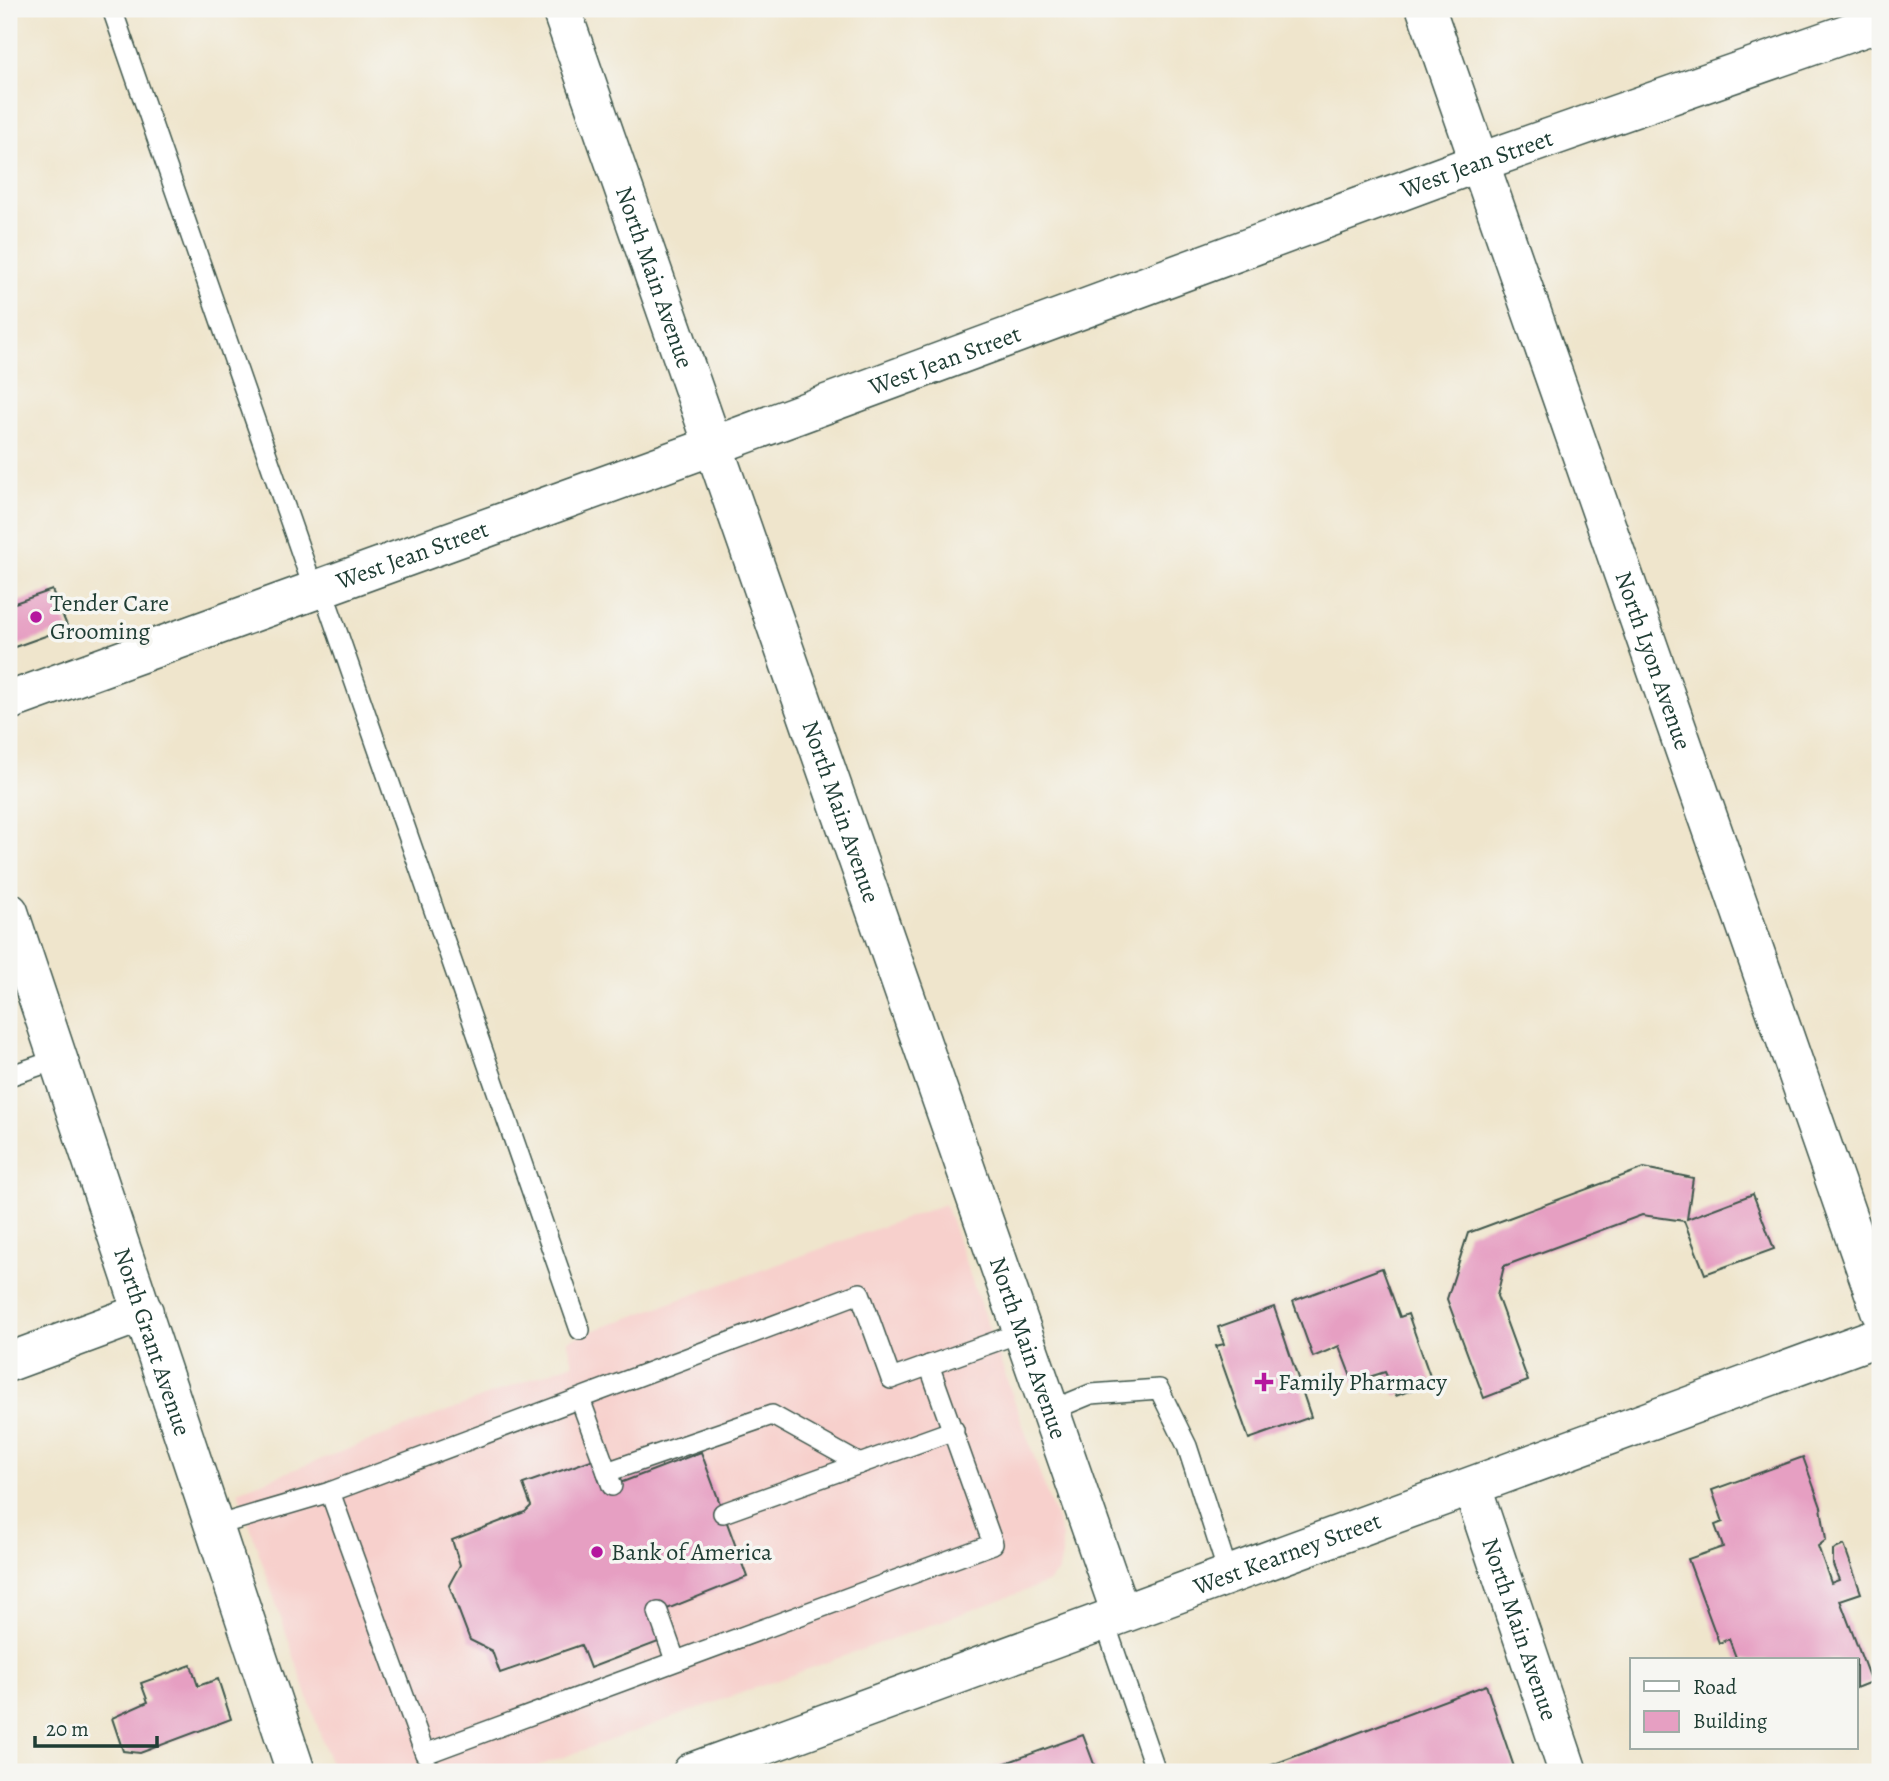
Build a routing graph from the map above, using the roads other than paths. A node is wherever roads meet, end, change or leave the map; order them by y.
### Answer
1 (112, 9) edge
2 (561, 9) edge
3 (1426, 9) edge
4 (1880, 22) edge
5 (1480, 162) junction
6 (713, 446) junction
7 (318, 589) junction
8 (9, 701) edge
9 (9, 912) edge
10 (58, 1059) junction
11 (9, 1076) edge
12 (1880, 1310) edge
13 (144, 1312) junction
14 (580, 1329) dead end
15 (1022, 1332) junction
16 (1880, 1336) edge
17 (9, 1362) edge
18 (929, 1365) junction
19 (580, 1399) junction
20 (1050, 1411) junction
21 (954, 1430) junction
22 (860, 1464) junction
23 (1472, 1488) junction
24 (330, 1492) junction
25 (723, 1513) dead end
26 (215, 1526) junction
27 (1229, 1576) junction
28 (658, 1612) dead end
29 (1113, 1617) junction
30 (675, 1660) junction
31 (708, 1770) edge
32 (296, 1772) edge
33 (1156, 1772) edge
34 (1569, 1772) edge

1 - 7 lane
2 - 6 street, North Main Avenue
3 - 5 street, North Lyon Avenue
4 - 5 street, West Jean Street
5 - 6 street, West Jean Street
5 - 12 street, North Lyon Avenue
6 - 7 street, West Jean Street
6 - 15 street, North Main Avenue
7 - 8 street, West Jean Street
7 - 14 lane
9 - 10 street, North Grant Avenue
10 - 11 lane
10 - 13 street, North Grant Avenue
13 - 17 street
13 - 26 street, North Grant Avenue
15 - 18 lane
15 - 20 street, North Main Avenue
16 - 23 street, West Kearney Street
18 - 19 lane
18 - 21 lane
19 - 22 lane
19 - 24 lane
20 - 27 lane
20 - 29 street, North Main Avenue
21 - 22 lane
21 - 30 lane
22 - 25 lane
23 - 27 street, West Kearney Street
23 - 34 street, North Main Avenue
24 - 26 lane
24 - 30 lane
26 - 32 street, North Grant Avenue
27 - 29 street, West Kearney Street
28 - 30 lane
29 - 31 street, West Kearney Street
29 - 33 lane

